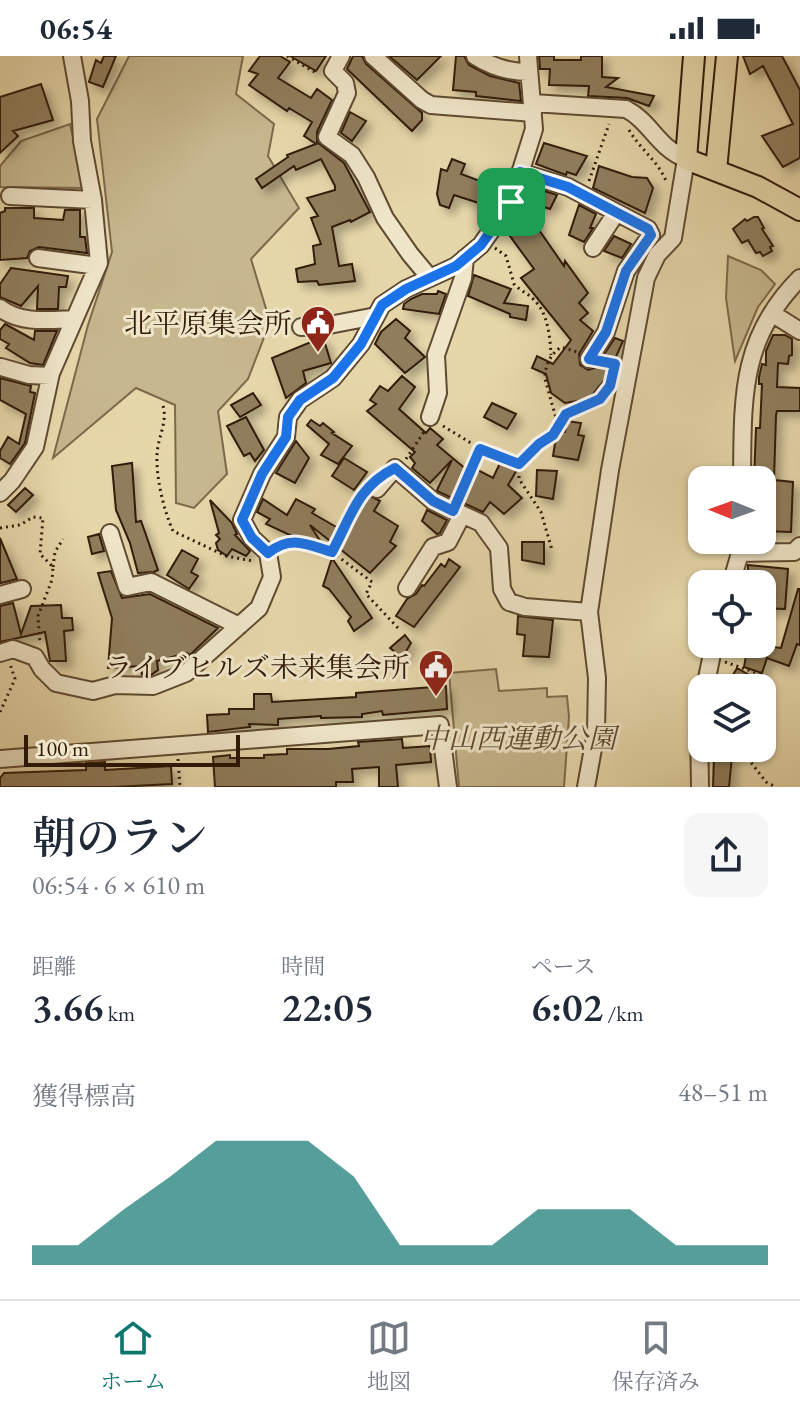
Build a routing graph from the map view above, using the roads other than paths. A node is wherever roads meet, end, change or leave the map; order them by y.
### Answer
1 (72, 56) edge
2 (341, 56) edge
3 (373, 56) edge
4 (475, 56) edge
5 (694, 56) edge
6 (727, 56) edge
7 (528, 64) edge
8 (533, 108) junction
9 (686, 159) junction
10 (716, 170) junction
11 (520, 172) junction
12 (10, 196) dead end
13 (93, 200) junction
14 (800, 210) edge
15 (616, 213) junction
16 (593, 248) dead end
17 (38, 258) dead end
18 (465, 258) junction
19 (98, 266) junction
20 (430, 278) junction
21 (800, 278) edge
22 (0, 308) edge
23 (773, 314) junction
24 (376, 316) junction
25 (74, 319) junction
26 (301, 327) dead end
27 (800, 331) edge
28 (589, 359) road end
29 (1, 367) edge
30 (50, 376) junction
31 (430, 417) road end
32 (742, 466) edge
33 (371, 489) road end
34 (0, 493) edge
35 (458, 513) junction
36 (110, 533) dead end
37 (800, 546) edge
38 (776, 550) edge
39 (407, 588) dead end
40 (22, 589) dead end
41 (0, 595) edge
42 (589, 612) junction
43 (239, 626) junction
44 (3, 652) edge
45 (0, 759) edge
46 (700, 762) edge
47 (448, 787) edge
48 (586, 787) edge
49 (700, 787) edge

1 - 13 street
2 - 20 street
3 - 8 street
4 - 7 street
5 - 9 main road
6 - 10 main road
7 - 8 street
8 - 9 street
8 - 11 street
9 - 10 main road
9 - 42 street
10 - 14 main road
11 - 15 street
11 - 18 street
12 - 13 street
13 - 19 street
15 - 16 street
15 - 28 street
17 - 19 street
18 - 20 street
18 - 31 street
19 - 25 street
20 - 24 street
21 - 23 street
22 - 25 street
23 - 27 street
23 - 32 street
24 - 26 street
24 - 43 street
25 - 30 street
29 - 30 street
30 - 34 street
33 - 35 street
35 - 39 street
35 - 42 street
36 - 43 street
37 - 38 street
40 - 41 street
42 - 48 street
43 - 44 street
45 - 47 street
46 - 49 street

